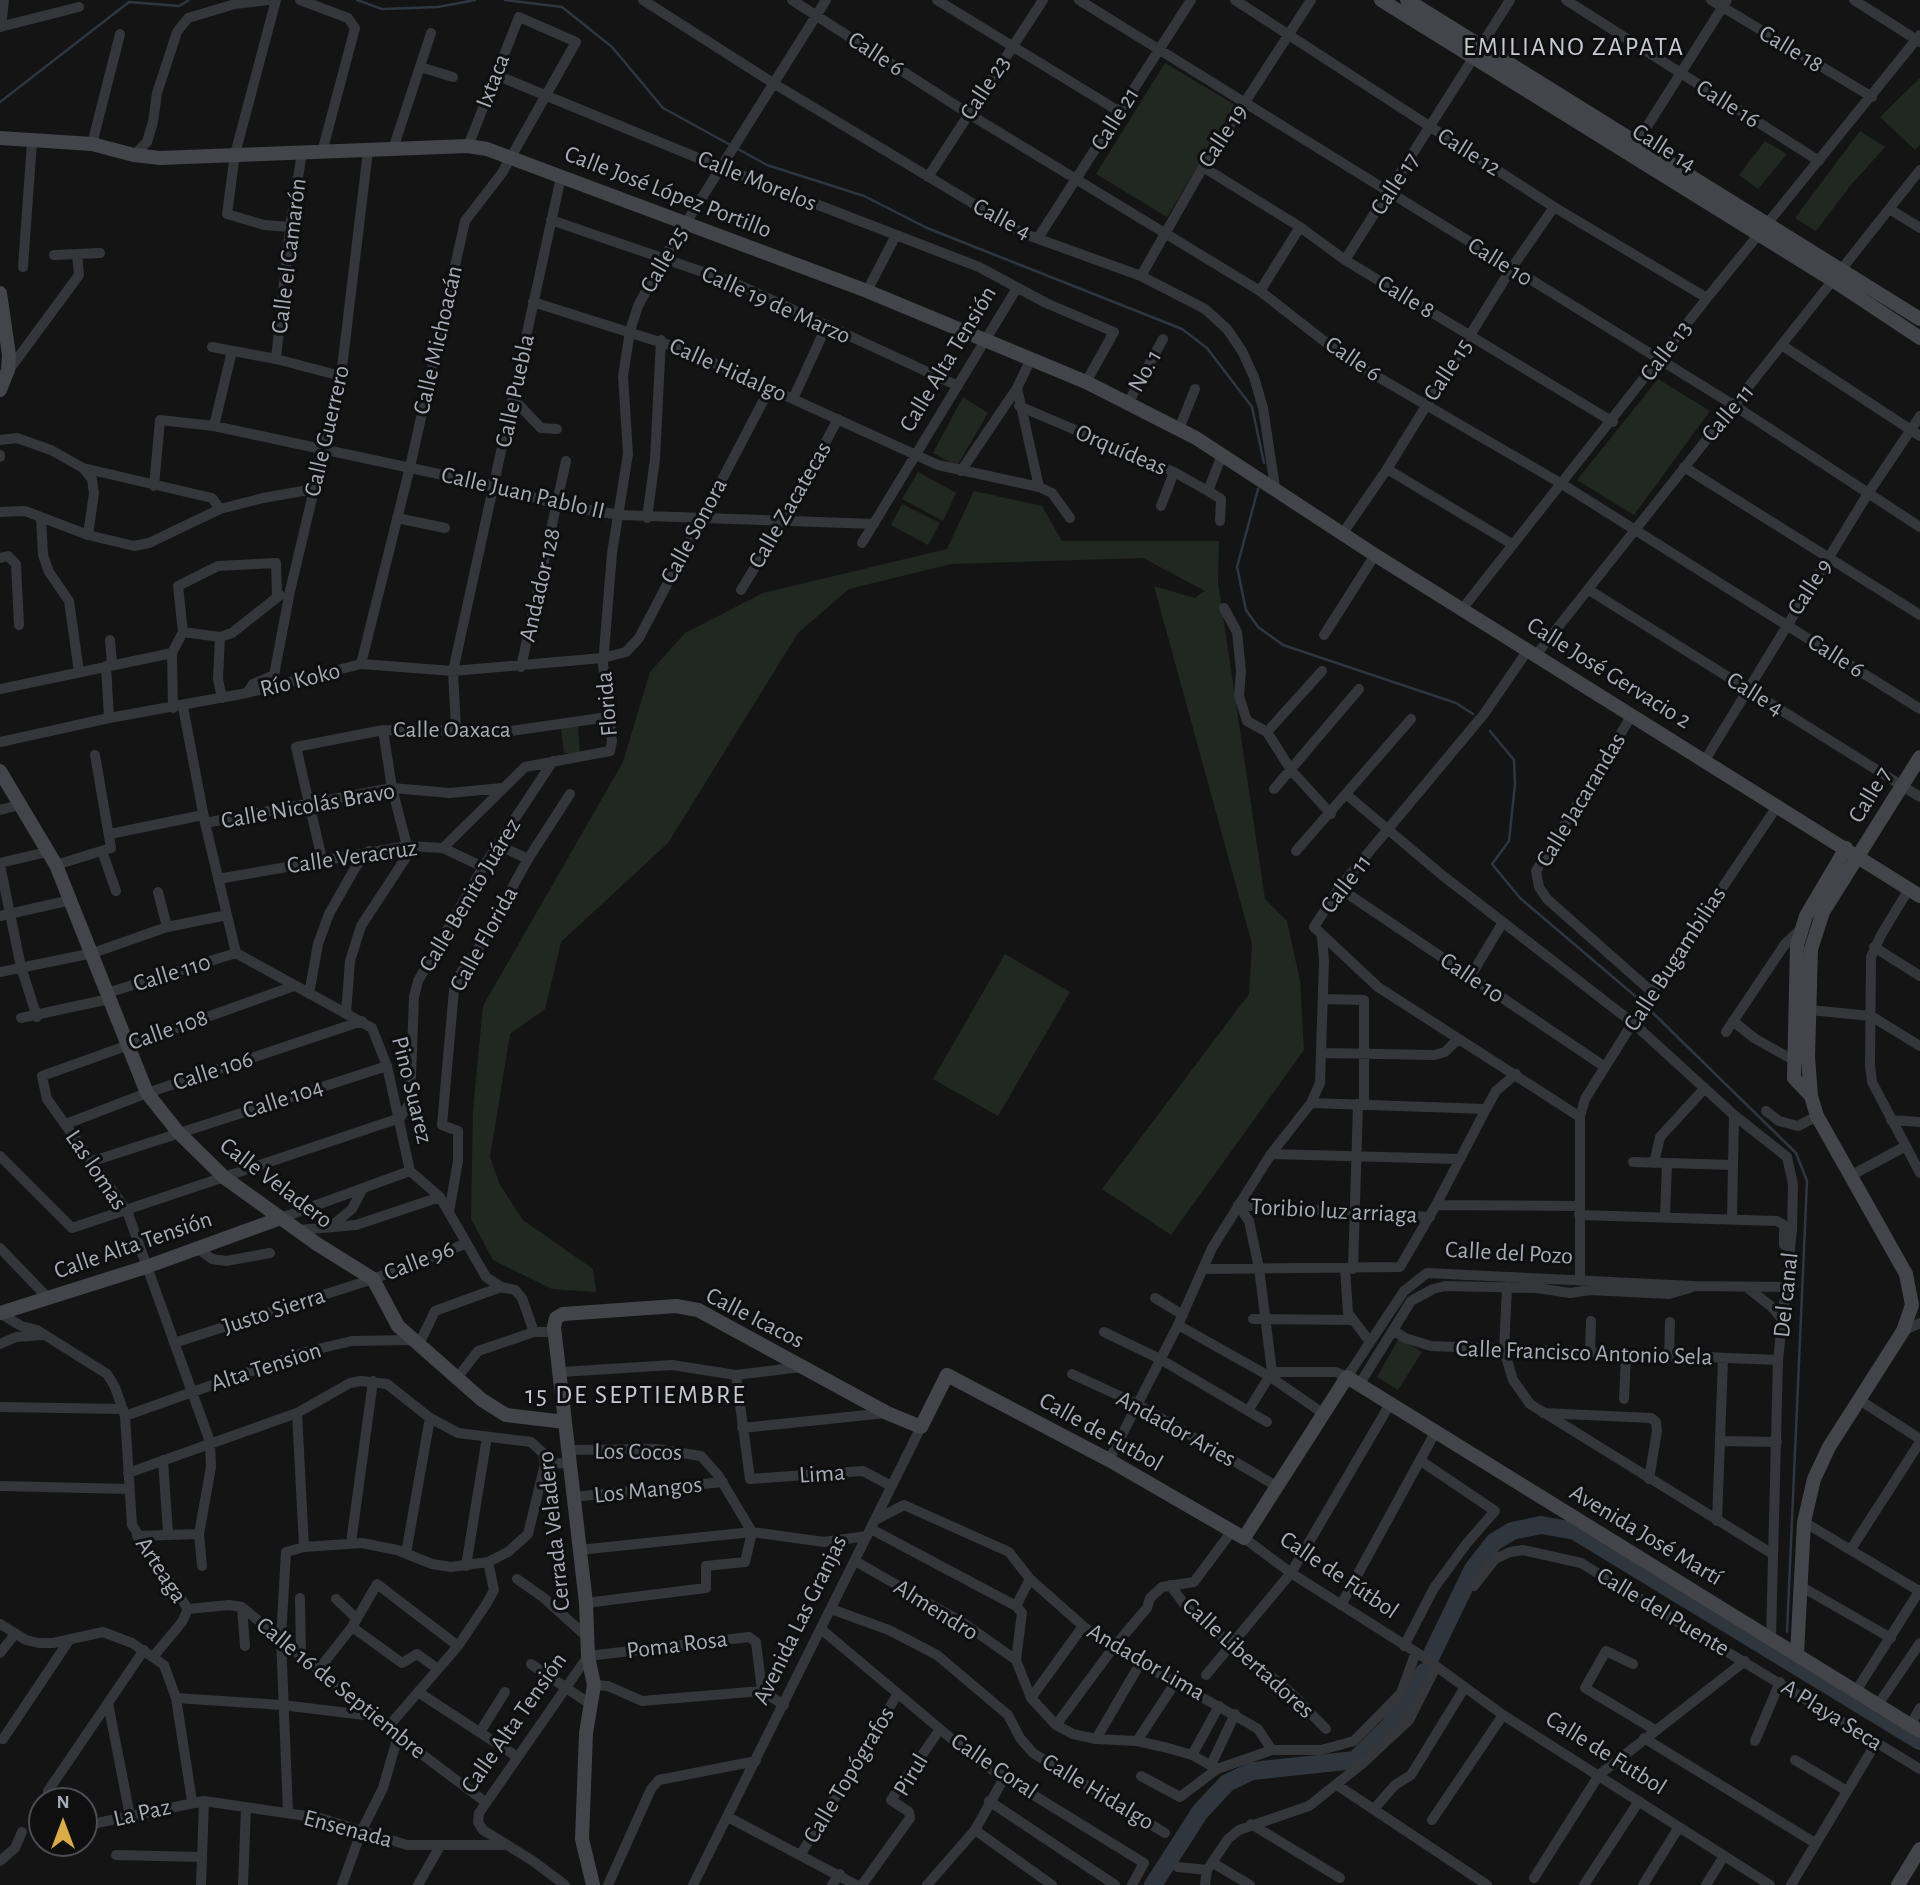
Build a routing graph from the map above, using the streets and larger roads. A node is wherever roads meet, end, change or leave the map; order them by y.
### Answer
1 (4, 0) edge
2 (57, 0) edge
3 (268, 0) edge
4 (276, 0) edge
5 (300, 0) edge
6 (643, 0) edge
7 (792, 0) edge
8 (826, 0) edge
9 (937, 0) edge
10 (1043, 0) edge
11 (1079, 0) edge
12 (1191, 0) edge
13 (1235, 0) edge
14 (1311, 0) edge
15 (1381, 0) edge
16 (1407, 0) edge
17 (1510, 0) edge
18 (1566, 0) edge
19 (1711, 0) edge
20 (1854, 0) edge
21 (1725, 3) edge
22 (79, 7) dead end
23 (56, 12) junction
24 (816, 15) junction
25 (1, 27) edge
26 (431, 33) dead end
27 (120, 34) dead end
28 (1290, 36) junction
29 (1919, 39) edge
30 (576, 42) joint
31 (1012, 48) junction
32 (1160, 48) junction
33 (1477, 52) junction
34 (420, 67) junction
35 (1680, 74) junction
36 (496, 75) junction
37 (453, 77) dead end
38 (772, 83) junction
39 (548, 95) junction
40 (1872, 97) junction
41 (1245, 103) junction
42 (1120, 112) junction
43 (969, 114) junction
44 (1430, 128) junction
45 (0, 138) edge
46 (32, 142) junction
47 (92, 144) junction
48 (468, 146) junction
49 (1633, 148) junction
50 (393, 149) junction
51 (368, 151) junction
52 (322, 152) junction
53 (302, 153) junction
54 (235, 154) junction
55 (134, 155) junction
56 (511, 157) junction
57 (1819, 161) junction
58 (723, 163) junction
59 (1203, 167) junction
60 (1920, 170) edge
61 (561, 177) junction
62 (928, 177) junction
63 (1077, 180) junction
64 (1389, 193) junction
65 (1554, 206) junction
66 (1891, 210) junction
67 (551, 220) junction
68 (685, 224) junction
69 (290, 227) junction
70 (1300, 227) junction
71 (1920, 228) edge
72 (1763, 229) junction
73 (1164, 233) junction
74 (895, 237) junction
75 (1038, 238) junction
76 (100, 253) dead end
77 (77, 254) junction
78 (54, 255) dead end
79 (664, 258) junction
80 (1345, 260) junction
81 (23, 267) dead end
82 (1511, 269) junction
83 (1141, 276) junction
84 (1838, 276) junction
85 (1017, 288) junction
86 (1259, 290) junction
87 (867, 291) junction
88 (0, 293) edge
89 (1707, 298) junction
90 (533, 302) junction
91 (1920, 319) edge
92 (826, 327) junction
93 (630, 331) junction
94 (1471, 337) junction
95 (1920, 338) edge
96 (1163, 339) dead end
97 (661, 340) junction
98 (986, 340) junction
99 (1783, 346) junction
100 (212, 347) dead end
101 (232, 351) junction
102 (4, 354) edge
103 (276, 359) junction
104 (1031, 359) junction
105 (1659, 361) junction
106 (8, 370) junction
107 (341, 376) junction
108 (1086, 382) junction
109 (958, 386) junction
110 (770, 388) junction
111 (1017, 388) junction
112 (1195, 389) dead end
113 (0, 390) edge
114 (793, 399) junction
115 (1128, 403) junction
116 (512, 404) junction
117 (1426, 404) junction
118 (1735, 406) junction
119 (1019, 407) junction
120 (1920, 416) edge
121 (838, 419) junction
122 (1613, 422) junction
123 (214, 426) junction
124 (557, 429) dead end
125 (1179, 429) junction
126 (1915, 433) edge
127 (0, 440) edge
128 (322, 451) junction
129 (916, 454) junction
130 (1222, 455) junction
131 (566, 461) dead end
132 (410, 467) junction
133 (1684, 467) junction
134 (83, 468) junction
135 (1387, 469) junction
136 (961, 471) junction
137 (1174, 472) junction
138 (1562, 484) junction
139 (154, 486) junction
140 (495, 486) junction
141 (1039, 487) junction
142 (1275, 487) junction
143 (314, 489) junction
144 (1208, 491) junction
145 (1867, 495) junction
146 (559, 505) junction
147 (1161, 506) dead end
148 (220, 509) junction
149 (0, 512) edge
150 (620, 515) junction
151 (41, 517) junction
152 (397, 517) junction
153 (647, 518) junction
154 (1069, 518) dead end
155 (701, 519) junction
156 (1220, 521) dead end
157 (782, 523) junction
158 (874, 524) junction
159 (1920, 527) edge
160 (445, 528) dead end
161 (1635, 531) junction
162 (1343, 533) junction
163 (88, 535) junction
164 (863, 543) dead end
165 (1512, 544) junction
166 (1375, 555) junction
167 (0, 558) edge
168 (1829, 559) junction
169 (741, 590) dead end
170 (1589, 590) junction
171 (290, 592) junction
172 (277, 597) junction
173 (1224, 608) dead end
174 (1464, 608) junction
175 (1920, 615) edge
176 (1786, 624) junction
177 (19, 625) dead end
178 (183, 632) junction
179 (1324, 635) dead end
180 (220, 636) junction
181 (110, 640) dead end
182 (1532, 652) junction
183 (172, 653) junction
184 (603, 658) junction
185 (360, 664) junction
186 (109, 666) junction
187 (521, 667) junction
188 (453, 671) junction
189 (1322, 671) dead end
190 (79, 672) junction
191 (0, 689) edge
192 (1359, 689) dead end
193 (1747, 689) junction
194 (247, 693) junction
195 (222, 698) junction
196 (178, 708) junction
197 (1920, 709) edge
198 (1632, 715) junction
199 (608, 717) junction
200 (109, 718) junction
201 (1410, 719) dead end
202 (456, 729) junction
203 (383, 730) junction
204 (1267, 732) junction
205 (0, 742) edge
206 (96, 755) dead end
207 (1920, 757) edge
208 (1706, 760) junction
209 (553, 761) junction
210 (1291, 770) junction
211 (0, 771) edge
212 (1902, 786) junction
213 (392, 788) junction
214 (503, 788) junction
215 (1274, 789) dead end
216 (570, 793) dead end
217 (1347, 795) junction
218 (1920, 797) edge
219 (310, 804) junction
220 (19, 805) junction
221 (1778, 805) junction
222 (0, 810) edge
223 (1331, 814) junction
224 (204, 819) junction
225 (1388, 830) junction
226 (110, 834) junction
227 (498, 845) junction
228 (407, 846) junction
229 (443, 848) junction
230 (1846, 848) junction
231 (106, 850) junction
232 (369, 851) junction
233 (1296, 851) dead end
234 (47, 852) junction
235 (1859, 856) junction
236 (322, 859) junction
237 (528, 859) junction
238 (0, 864) edge
239 (56, 865) junction
240 (483, 867) junction
241 (218, 878) junction
242 (1339, 888) junction
243 (116, 891) dead end
244 (158, 892) dead end
245 (1915, 892) edge
246 (71, 900) junction
247 (4, 915) edge
248 (227, 915) junction
249 (1503, 922) junction
250 (167, 927) junction
251 (1801, 930) junction
252 (1322, 938) junction
253 (1874, 947) junction
254 (93, 953) junction
255 (236, 953) junction
256 (21, 967) junction
257 (0, 972) edge
258 (1920, 976) edge
259 (1470, 977) junction
260 (294, 986) junction
261 (1652, 992) junction
262 (309, 995) junction
263 (108, 996) junction
264 (1323, 999) junction
265 (1810, 1010) junction
266 (346, 1013) junction
267 (1871, 1016) junction
268 (37, 1017) junction
269 (21, 1018) dead end
270 (362, 1021) junction
271 (1733, 1021) junction
272 (1633, 1023) junction
273 (1726, 1032) dead end
274 (1458, 1039) junction
275 (126, 1045) junction
276 (1920, 1046) edge
277 (1323, 1052) junction
278 (1365, 1052) junction
279 (1795, 1061) junction
280 (387, 1066) junction
281 (1605, 1067) junction
282 (1516, 1074) junction
283 (42, 1076) joint
284 (1704, 1088) junction
285 (147, 1093) junction
286 (1811, 1096) junction
287 (1311, 1103) junction
288 (1361, 1104) junction
289 (1486, 1109) junction
290 (1766, 1111) dead end
291 (1734, 1115) junction
292 (1817, 1116) junction
293 (1580, 1117) junction
294 (400, 1118) junction
295 (1891, 1120) junction
296 (1920, 1122) edge
297 (66, 1124) junction
298 (178, 1132) junction
299 (1906, 1146) junction
300 (1271, 1154) junction
301 (0, 1156) edge
302 (1355, 1158) junction
303 (1458, 1159) junction
304 (93, 1161) junction
305 (1633, 1162) dead end
306 (1654, 1163) junction
307 (1668, 1164) junction
308 (1733, 1165) junction
309 (410, 1171) junction
310 (1920, 1173) edge
311 (1850, 1176) junction
312 (225, 1178) junction
313 (363, 1188) junction
314 (440, 1197) junction
315 (1238, 1205) junction
316 (1436, 1205) junction
317 (1579, 1210) junction
318 (127, 1211) junction
319 (449, 1212) junction
320 (1354, 1213) junction
321 (1430, 1217) junction
322 (1665, 1217) junction
323 (281, 1218) junction
324 (1732, 1219) junction
325 (330, 1227) junction
326 (299, 1230) junction
327 (465, 1244) junction
328 (1784, 1245) dead end
329 (0, 1248) edge
330 (197, 1248) junction
331 (270, 1253) dead end
332 (146, 1267) junction
333 (1259, 1268) junction
334 (1204, 1269) junction
335 (1349, 1269) junction
336 (1906, 1274) junction
337 (373, 1279) junction
338 (1580, 1279) junction
339 (1920, 1284) edge
340 (1693, 1286) junction
341 (501, 1287) junction
342 (1507, 1287) junction
343 (1787, 1287) junction
344 (1747, 1288) junction
345 (48, 1298) junction
346 (1155, 1298) dead end
347 (2, 1310) edge
348 (1183, 1315) junction
349 (1253, 1320) dead end
350 (1266, 1320) junction
351 (1352, 1320) junction
352 (1591, 1321) dead end
353 (1670, 1322) dead end
354 (1784, 1322) junction
355 (1920, 1323) edge
356 (556, 1325) junction
357 (1178, 1325) junction
358 (1393, 1330) junction
359 (1903, 1331) junction
360 (534, 1332) junction
361 (1104, 1332) dead end
362 (43, 1335) junction
363 (1370, 1342) junction
364 (174, 1343) junction
365 (414, 1343) junction
366 (0, 1344) edge
367 (1504, 1350) junction
368 (1590, 1353) junction
369 (1626, 1355) junction
370 (1669, 1357) junction
371 (1160, 1359) junction
372 (1723, 1359) junction
373 (1778, 1360) junction
374 (801, 1367) junction
375 (562, 1372) junction
376 (1072, 1374) dead end
377 (1271, 1374) junction
378 (736, 1375) junction
379 (947, 1375) joint
380 (457, 1378) junction
381 (373, 1381) junction
382 (1353, 1381) junction
383 (193, 1391) junction
384 (1624, 1398) dead end
385 (1858, 1399) junction
386 (1137, 1404) junction
387 (1390, 1404) junction
388 (0, 1407) edge
389 (1248, 1411) junction
390 (124, 1412) junction
391 (297, 1413) junction
392 (887, 1413) junction
393 (1542, 1413) junction
394 (1324, 1414) junction
395 (430, 1418) junction
396 (1267, 1422) dead end
397 (565, 1426) junction
398 (921, 1427) junction
399 (742, 1428) junction
400 (1436, 1431) junction
401 (487, 1437) junction
402 (1721, 1441) junction
403 (1920, 1441) edge
404 (1777, 1442) junction
405 (210, 1443) junction
406 (567, 1454) junction
407 (163, 1460) junction
408 (1109, 1460) junction
409 (1421, 1461) junction
410 (545, 1464) junction
411 (128, 1473) junction
412 (1648, 1479) junction
413 (723, 1482) junction
414 (0, 1486) edge
415 (1278, 1487) junction
416 (129, 1489) junction
417 (889, 1490) junction
418 (573, 1497) junction
419 (1717, 1521) junction
420 (1804, 1522) junction
421 (874, 1524) junction
422 (752, 1532) junction
423 (168, 1533) junction
424 (198, 1534) junction
425 (1238, 1535) junction
426 (137, 1536) junction
427 (351, 1543) junction
428 (304, 1547) junction
429 (1852, 1549) junction
430 (579, 1550) junction
431 (406, 1553) junction
432 (1771, 1553) junction
433 (855, 1561) junction
434 (488, 1562) junction
435 (202, 1566) dead end
436 (466, 1566) junction
437 (1291, 1573) junction
438 (517, 1579) dead end
439 (1030, 1579) junction
440 (1170, 1585) junction
441 (1475, 1586) dead end
442 (1801, 1587) junction
443 (1920, 1590) edge
444 (300, 1598) dead end
445 (336, 1599) dead end
446 (586, 1603) junction
447 (1341, 1605) junction
448 (1016, 1606) junction
449 (242, 1607) junction
450 (188, 1609) junction
451 (831, 1609) junction
452 (354, 1623) junction
453 (0, 1624) edge
454 (1083, 1626) junction
455 (821, 1629) junction
456 (15, 1634) junction
457 (587, 1637) junction
458 (281, 1638) junction
459 (1772, 1638) junction
460 (1891, 1638) junction
461 (70, 1639) junction
462 (1118, 1642) junction
463 (1920, 1643) edge
464 (1233, 1645) junction
465 (245, 1646) dead end
466 (458, 1646) junction
467 (1404, 1646) junction
468 (0, 1653) edge
469 (149, 1653) junction
470 (301, 1654) junction
471 (1419, 1654) junction
472 (1797, 1654) junction
473 (588, 1656) junction
474 (1016, 1660) junction
475 (1745, 1661) junction
476 (1141, 1662) junction
477 (531, 1664) dead end
478 (1633, 1664) dead end
479 (1436, 1667) junction
480 (319, 1670) junction
481 (438, 1670) junction
482 (1206, 1675) dead end
483 (1780, 1682) junction
484 (1175, 1683) junction
485 (594, 1685) junction
486 (1465, 1687) junction
487 (565, 1689) junction
488 (762, 1691) junction
489 (1856, 1691) junction
490 (418, 1692) junction
491 (505, 1692) dead end
492 (897, 1695) junction
493 (176, 1698) junction
494 (1031, 1698) junction
495 (108, 1703) junction
496 (590, 1704) junction
497 (784, 1704) junction
498 (282, 1705) junction
499 (1219, 1706) junction
500 (1877, 1706) junction
501 (1920, 1708) edge
502 (1235, 1714) junction
503 (1503, 1715) junction
504 (373, 1716) junction
505 (1056, 1725) junction
506 (387, 1728) junction
507 (940, 1729) junction
508 (1326, 1729) dead end
509 (1915, 1729) edge
510 (1655, 1730) junction
511 (480, 1732) junction
512 (398, 1736) junction
513 (1644, 1738) junction
514 (3, 1739) dead end
515 (1096, 1739) junction
516 (1137, 1741) junction
517 (1755, 1741) dead end
518 (1876, 1743) junction
519 (1272, 1750) junction
520 (1192, 1755) junction
521 (516, 1756) junction
522 (1795, 1760) dead end
523 (756, 1761) junction
524 (1214, 1767) junction
525 (1920, 1769) edge
526 (1599, 1775) junction
527 (1141, 1776) dead end
528 (1004, 1778) junction
529 (1337, 1785) junction
530 (51, 1787) edge
531 (1847, 1791) junction
532 (192, 1801) junction
533 (204, 1801) junction
534 (484, 1801) junction
535 (989, 1801) junction
536 (1639, 1801) junction
537 (246, 1808) junction
538 (1374, 1810) junction
539 (288, 1812) junction
540 (130, 1816) junction
541 (728, 1817) junction
542 (1432, 1820) dead end
543 (98, 1823) edge
544 (1251, 1824) junction
545 (1679, 1827) junction
546 (975, 1830) junction
547 (22, 1832) dead end
548 (361, 1832) junction
549 (1165, 1833) dead end
550 (1815, 1843) junction
551 (505, 1845) junction
552 (440, 1846) junction
553 (1920, 1849) edge
554 (802, 1854) junction
555 (117, 1855) dead end
556 (1724, 1856) junction
557 (201, 1857) junction
558 (0, 1861) edge
559 (1210, 1866) junction
560 (1178, 1867) dead end
561 (840, 1874) junction
562 (1340, 1878) dead end
563 (1534, 1878) dead end
564 (201, 1885) edge
565 (243, 1885) edge
566 (342, 1885) edge
567 (418, 1885) edge
568 (565, 1885) edge
569 (593, 1885) edge
570 (608, 1885) edge
571 (694, 1885) edge
572 (832, 1885) edge
573 (856, 1885) edge
574 (862, 1885) edge
575 (928, 1885) edge
576 (1052, 1885) edge
577 (1115, 1885) edge
578 (1132, 1885) edge
579 (1205, 1885) edge
580 (1250, 1885) edge
581 (1487, 1885) edge
582 (1584, 1885) edge
583 (1643, 1885) edge
584 (1706, 1885) edge
585 (1770, 1885) edge
586 (1791, 1885) edge
587 (1898, 1885) edge

1 - 25 street
2 - 23 street
3 - 55 street
4 - 54 street
5 - 52 street
6 - 38 street, Calle 4
7 - 24 street, Calle 6
8 - 24 street, Calle 25
9 - 31 street
10 - 31 street, Calle 23
11 - 32 street, Calle 10
12 - 32 street, Calle 21
13 - 28 street, Calle 12
14 - 28 street, Calle 19
15 - 33 street, Calle 14
16 - 33 street, Calle 14
17 - 33 street, Calle 17
18 - 35 street, Calle 16
19 - 21 street, Calle 18
20 - 29 street
21 - 35 street
21 - 40 street, Calle 18
22 - 23 street
23 - 25 street
24 - 38 street, Calle 25
24 - 43 street, Calle 6
26 - 34 street
27 - 47 street
28 - 41 street, Calle 19
28 - 44 street, Calle 12
29 - 40 street
30 - 36 street, Ixtaca
30 - 39 street, Calle Michoacán
31 - 42 street
31 - 43 street, Calle 23
32 - 41 street, Calle 10
32 - 42 street, Calle 21
33 - 44 street, Calle 17
33 - 49 street, Calle 14
34 - 37 street
34 - 50 street
35 - 49 street
35 - 57 street, Calle 16
36 - 39 street, Calle Morelos
36 - 48 street, Ixtaca
38 - 58 street, Calle 25
38 - 62 street, Calle 4
39 - 56 street, Calle Michoacán
39 - 58 street, Calle Morelos
40 - 57 street, Calle 13
41 - 59 street, Calle 19
41 - 64 street, Calle 10
42 - 63 street, Calle 21
43 - 62 street, Calle 23
43 - 63 street, Calle 6
44 - 64 street, Calle 17
44 - 65 street, Calle 12
45 - 46 street, Calle José López Portillo
46 - 47 street, Calle José López Portillo
46 - 81 street
47 - 55 street, Calle José López Portillo
48 - 50 street, Calle José López Portillo
48 - 56 street, Calle José López Portillo
49 - 72 street, Calle 14
50 - 51 street, Calle José López Portillo
51 - 52 street, Calle José López Portillo
51 - 107 street, Calle Guerrero
52 - 53 street, Calle José López Portillo
53 - 54 street, Calle José López Portillo
53 - 69 street, Calle el Camarón
54 - 55 street, Calle José López Portillo
54 - 69 street
56 - 61 street, Calle José López Portillo
56 - 132 street, Calle Michoacán
57 - 72 street, Calle 13
58 - 68 street, Calle 25
58 - 74 street, Calle Morelos
59 - 70 street, Calle 8
59 - 73 street, Calle 19
60 - 66 street, Calle 11
61 - 67 street, Calle Puebla
61 - 68 street, Calle José López Portillo
62 - 75 street, Calle 4
63 - 73 street, Calle 6
63 - 75 street, Calle 21
64 - 80 street, Calle 17
64 - 82 street, Calle 10
65 - 82 street, Calle 15
65 - 89 street, Calle 12
66 - 71 street
66 - 84 street, Calle 11
67 - 79 street, Calle 19 de Marzo
67 - 90 street, Calle Puebla
68 - 79 street, Calle 25
68 - 87 street, Calle José López Portillo
69 - 103 street, Calle el Camarón
70 - 80 street, Calle 8
70 - 86 street
72 - 84 street, Calle 14
72 - 89 street, Calle 13
73 - 83 street, Calle 19
73 - 86 street, Calle 6
74 - 85 street, Calle Morelos
74 - 87 street
75 - 83 street, Calle 4
76 - 77 street
77 - 78 street
77 - 106 street
79 - 92 street, Calle 19 de Marzo
79 - 93 street, Calle 25
80 - 94 street, Calle 8
82 - 94 street, Calle 15
82 - 105 street, Calle 10
83 - 142 street, Calle 4
84 - 91 street, Calle 14
84 - 95 street, Calle 14
84 - 99 street, Calle 11
85 - 98 street, Calle Alta Tensión
85 - 108 street, Calle Morelos
86 - 117 street, Calle 6
87 - 98 street, Calle José López Portillo
88 - 102 street
89 - 105 street, Calle 13
90 - 93 street, Calle Hidalgo
90 - 116 street, Calle Puebla
92 - 109 street, Calle 19 de Marzo
92 - 114 street
93 - 97 street, Calle Hidalgo
93 - 150 street, Calle 25
94 - 117 street, Calle 15
94 - 122 street, Calle 8
96 - 115 street, No. 1
97 - 110 street, Calle Hidalgo
97 - 153 street
98 - 104 street, Calle José López Portillo
98 - 109 street, Calle Alta Tensión
99 - 118 street, Calle 11
99 - 126 street
100 - 101 street
101 - 103 street
101 - 123 street
102 - 106 street
103 - 107 street
104 - 108 street, Calle José López Portillo
104 - 111 street
105 - 118 street, Calle 10
105 - 122 street, Calle 13
106 - 113 street
107 - 128 street, Calle Guerrero
108 - 115 street, Calle José López Portillo
109 - 129 street, Calle Alta Tensión
110 - 114 street, Calle Hidalgo
110 - 155 street, Calle Sonora
111 - 119 street
111 - 136 street
112 - 125 street
114 - 121 street, Calle Hidalgo
115 - 125 street, Calle José López Portillo
116 - 124 street
116 - 140 street, Calle Puebla
117 - 135 street, Calle 15
117 - 138 street, Calle 6
118 - 133 street, Calle 11
118 - 145 street, Calle 10
119 - 137 street, Orquídeas
119 - 141 street
120 - 126 street, Calle 9
121 - 129 street, Calle Hidalgo
121 - 157 street, Calle Zacatecas
122 - 138 street, Calle 13
123 - 128 street, Calle Juan Pablo II
123 - 139 street, Calle Juan Pablo II
125 - 130 street, Calle José López Portillo
126 - 145 street, Calle 9
127 - 134 street
128 - 132 street, Calle Juan Pablo II
128 - 143 street, Calle Guerrero
129 - 136 street, Calle Alta Tensión
129 - 158 street, Calle Alta Tensión
130 - 142 street, Calle José López Portillo
130 - 144 street
131 - 146 street, Andador 128
132 - 140 street, Calle Juan Pablo II
132 - 152 street, Calle Michoacán
133 - 161 street, Calle 11
133 - 168 street
134 - 139 street
134 - 163 street
135 - 162 street, Calle 15
135 - 165 street
136 - 141 street, Calle Alta Tensión
137 - 144 street, Orquídeas
137 - 147 street
138 - 161 street, Calle 6
138 - 165 street, Calle 13
139 - 148 street
140 - 146 street, Calle Juan Pablo II
140 - 188 street, Calle Puebla
141 - 154 street
142 - 162 street, Calle José Gervacio 2
143 - 148 street
143 - 171 street, Calle Guerrero
144 - 156 street, Orquídeas
145 - 159 street, Calle 10
145 - 168 street, Calle 9
146 - 150 street, Calle Juan Pablo II
146 - 187 street, Andador 128
148 - 163 street
149 - 151 street
150 - 153 street, Calle Juan Pablo II
150 - 184 street, Florida
151 - 163 street
151 - 190 street
152 - 160 street
152 - 185 street, Calle Michoacán
153 - 155 street, Calle Juan Pablo II
155 - 157 street, Calle Juan Pablo II
155 - 184 street, Calle Sonora
157 - 158 street, Calle Juan Pablo II
157 - 169 street, Calle Zacatecas
158 - 164 street, Calle Alta Tensión
161 - 170 street, Calle 11
161 - 176 street, Calle 6
162 - 166 street, Calle José Gervacio 2
165 - 174 street, Calle 13
166 - 174 street, Calle José Gervacio 2
166 - 179 street
167 - 177 street
168 - 175 street
168 - 176 street, Calle 9
170 - 182 street, Calle 11
170 - 193 street, Calle 4
171 - 172 street
171 - 194 street, Calle Guerrero
172 - 178 street
172 - 180 street
173 - 204 street
174 - 182 street, Calle José Gervacio 2
176 - 193 street, Calle 9
176 - 197 street, Calle 6
178 - 180 street
178 - 183 street
180 - 195 street
181 - 186 street
182 - 198 street, Calle José Gervacio 2
182 - 225 street, Calle 11
183 - 186 street
183 - 196 street
184 - 187 street, Río Koko
184 - 199 street, Florida
185 - 188 street, Río Koko
185 - 194 street, Río Koko
186 - 190 street
186 - 200 street
187 - 188 street, Río Koko
188 - 202 street, Calle Puebla
189 - 204 street
190 - 191 street
192 - 210 street
193 - 208 street, Calle 9
193 - 212 street, Calle 4
194 - 195 street, Río Koko
195 - 196 street, Río Koko
196 - 200 street, Río Koko
196 - 224 street
198 - 208 street, Calle José Gervacio 2
198 - 261 street, Calle Jacarandas
199 - 202 street, Calle Oaxaca
199 - 209 street, Florida
200 - 205 street, Río Koko
201 - 217 street
202 - 203 street, Calle Oaxaca
203 - 213 street
203 - 219 street, Calle Oaxaca
204 - 210 street
206 - 226 street
207 - 212 street, Calle 7
208 - 221 street, Calle José Gervacio 2
209 - 214 street
209 - 227 street, Calle Benito Juárez
210 - 215 street
210 - 223 street
211 - 220 street, Calle Veladero
212 - 218 street, Calle 4
212 - 235 street, Calle 7
213 - 214 street, Calle Nicolás Bravo
213 - 219 street, Calle Nicolás Bravo
213 - 228 street
214 - 229 street
216 - 237 street, Calle Florida
217 - 223 street
217 - 225 street
219 - 224 street, Calle Nicolás Bravo
219 - 236 street
220 - 222 street
220 - 234 street, Calle Veladero
221 - 230 street, Calle José Gervacio 2
221 - 261 street, Calle Bugambilias
223 - 233 street
224 - 226 street, Calle Nicolás Bravo
224 - 241 street
225 - 242 street, Calle 11
225 - 249 street
226 - 231 street
227 - 237 street
227 - 240 street, Calle Benito Juárez
228 - 229 street, Calle Veracruz
228 - 232 street, Calle Veracruz
228 - 266 street
229 - 240 street, Calle Veracruz
230 - 235 street, Calle José Gervacio 2
230 - 251 street
231 - 239 street
231 - 243 street
232 - 236 street, Calle Veracruz
232 - 262 street
234 - 238 street
234 - 239 street, Calle Veladero
235 - 245 street, Calle José Gervacio 2
235 - 265 street, Calle 7
236 - 241 street, Calle Veracruz
237 - 319 street, Calle Florida
238 - 247 street
239 - 246 street, Calle Veladero
240 - 294 street, Calle Benito Juárez
241 - 248 street
242 - 252 street, Calle 11
242 - 259 street, Calle 10
244 - 250 street
245 - 253 street
246 - 247 street
246 - 254 street, Calle Veladero
247 - 256 street
248 - 250 street
248 - 255 street
249 - 259 street
249 - 272 street
250 - 254 street
251 - 271 street
251 - 279 street
252 - 264 street
252 - 274 street, Calle 11
253 - 258 street
253 - 267 street
254 - 256 street
254 - 263 street, Calle Veladero
255 - 260 street, Pino Suarez
255 - 263 street, Calle 110
256 - 257 street
256 - 268 street
259 - 281 street, Calle 10
260 - 262 street, Pino Suarez
260 - 275 street, Calle 108
261 - 272 street, Calle Bugambilias
262 - 266 street, Pino Suarez
263 - 268 street, Calle 110
263 - 275 street, Calle Veladero
264 - 277 street
264 - 278 street
265 - 267 street
265 - 286 street, Calle 7
266 - 270 street, Pino Suarez
267 - 276 street
267 - 295 street
268 - 269 street, Calle 110
270 - 280 street, Pino Suarez
270 - 285 street, Calle 106
271 - 273 street
271 - 279 street
272 - 281 street, Calle Bugambilias
272 - 284 street, Del canal
274 - 278 street
274 - 282 street, Calle 11
275 - 283 street, Calle 108
275 - 285 street, Calle Veladero
277 - 278 street
277 - 287 street
278 - 288 street
279 - 286 street
280 - 294 street, Pino Suarez
280 - 298 street, Calle 104
281 - 293 street, Calle Bugambilias
282 - 289 street
282 - 293 street, Calle 11
283 - 297 street, Las lomas
284 - 291 street, Del canal
284 - 306 street
285 - 297 street, Calle 106
285 - 298 street, Calle Veladero
286 - 292 street
287 - 288 street
287 - 300 street
288 - 289 street
288 - 302 street
289 - 303 street
290 - 292 street
291 - 308 street
291 - 343 street, Del canal
292 - 311 street
293 - 317 street
294 - 309 street, Pino Suarez
294 - 312 street
295 - 296 street
295 - 299 street
297 - 304 street, Las lomas
298 - 304 street, Calle 104
298 - 312 street, Calle Veladero
299 - 310 street
299 - 311 street
300 - 302 street
300 - 315 street
301 - 318 street
302 - 303 street
302 - 320 street
303 - 316 street
304 - 318 street, Las lomas
305 - 306 street
306 - 307 street
307 - 308 street
307 - 322 street
308 - 324 street
309 - 313 street
309 - 314 street, Pino Suarez
311 - 336 street
312 - 318 street
312 - 323 street, Calle Veladero
313 - 323 street
313 - 325 street
314 - 319 street, Pino Suarez
314 - 325 street
315 - 320 street, Toribio luz arriaga
315 - 333 street
315 - 334 street
316 - 317 street
316 - 321 street
317 - 322 street
317 - 338 street
318 - 332 street, Las lomas
319 - 327 street, Pino Suarez
320 - 321 street, Toribio luz arriaga
320 - 335 street
321 - 335 street
322 - 324 street
323 - 326 street, Calle Veladero
323 - 330 street, Calle Alta Tensión
324 - 328 street
325 - 326 street
326 - 337 street, Calle Veladero
327 - 337 street, Calle 96
327 - 341 street, Pino Suarez
329 - 345 street
330 - 331 street
330 - 332 street, Calle Alta Tensión
332 - 345 street, Calle Alta Tensión
332 - 364 street, Las lomas
333 - 334 street
333 - 335 street
333 - 350 street
334 - 348 street
335 - 351 street
336 - 339 street
336 - 359 street
337 - 364 street, Justo Sierra
337 - 365 street, Calle Veladero
338 - 340 street, Calle del Pozo
338 - 363 street, Calle del Pozo
340 - 342 street
340 - 344 street, Calle del Pozo
341 - 360 street, Pino Suarez
341 - 365 street
342 - 358 street
342 - 367 street
343 - 344 street, Calle del Pozo
343 - 354 street, Del canal
344 - 354 street
345 - 347 street, Calle Alta Tensión
346 - 348 street
347 - 362 street
348 - 357 street
349 - 350 street
350 - 351 street
350 - 377 street
351 - 363 street
352 - 368 street
353 - 370 street
354 - 373 street, Del canal
355 - 359 street
356 - 360 street
356 - 374 street, Calle Icacos
356 - 375 street
357 - 371 street
357 - 377 street
358 - 367 street, Calle Francisco Antonio Sela
358 - 382 street
359 - 385 street
360 - 380 street
361 - 371 street
362 - 366 street
362 - 390 street
363 - 382 street, Calle del Pozo
364 - 383 street, Las lomas
365 - 380 street, Calle Veladero
365 - 383 street, Alta Tension
367 - 368 street, Calle Francisco Antonio Sela
367 - 393 street
368 - 369 street, Calle Francisco Antonio Sela
369 - 370 street, Calle Francisco Antonio Sela
369 - 384 street
370 - 372 street, Calle Francisco Antonio Sela
371 - 386 street
371 - 389 street
372 - 373 street, Calle Francisco Antonio Sela
372 - 402 street
373 - 404 street, Del canal
374 - 378 street
374 - 392 street, Calle Icacos
375 - 378 street
375 - 397 street
376 - 386 street, Andador Aries
377 - 382 street
377 - 389 street
377 - 394 street
378 - 399 street
379 - 398 street, Avenida Las Granjas
379 - 408 street, Calle de Futbol
380 - 397 street, Calle Veladero
381 - 391 street
381 - 395 street
381 - 427 street
382 - 387 street, Avenida José Martí
382 - 394 street, Calle del Pozo
383 - 390 street, Alta Tension
383 - 405 street, Las lomas
385 - 403 street
385 - 420 street
386 - 408 street
386 - 415 street, Andador Aries
387 - 400 street, Avenida José Martí
387 - 437 street
388 - 390 street
389 - 396 street
390 - 411 street, Arteaga
391 - 405 street
391 - 428 street
392 - 398 street, Calle Icacos
392 - 399 street
393 - 412 street
393 - 412 street
394 - 415 street, Calle del Pozo
395 - 401 street
395 - 431 street
397 - 406 street, Cerrada Veladero
398 - 417 street, Avenida Las Granjas
399 - 417 street, Lima
400 - 409 street
400 - 459 street, Avenida José Martí
401 - 410 street
401 - 436 street
402 - 404 street
402 - 419 street
403 - 429 street
404 - 432 street, Del canal
405 - 407 street
405 - 424 street, Las lomas
406 - 410 street, Los Cocos
406 - 413 street, Los Cocos
406 - 418 street, Cerrada Veladero
407 - 411 street
407 - 423 street
408 - 425 street, Calle de Futbol
409 - 447 street
409 - 467 street
410 - 434 street
411 - 416 street, Arteaga
412 - 419 street
413 - 418 street, Los Mangos
413 - 422 street, Los Cocos
414 - 416 street
415 - 425 street, Calle del Pozo
416 - 426 street, Arteaga
417 - 421 street, Avenida Las Granjas
418 - 430 street, Cerrada Veladero
419 - 432 street
420 - 429 street
420 - 442 street
421 - 422 street, Andador Lima
421 - 433 street, Avenida Las Granjas
421 - 439 street, Andador Lima
421 - 448 street
422 - 430 street, Andador Lima
422 - 446 street
423 - 424 street
423 - 426 street
424 - 435 street, Las lomas
425 - 437 street, Calle de Fútbol
425 - 440 street
426 - 450 street, Arteaga
427 - 428 street
427 - 431 street
428 - 458 street
429 - 443 street
430 - 446 street, Cerrada Veladero
431 - 436 street
432 - 459 street, Del canal
433 - 451 street, Avenida Las Granjas
433 - 474 street, Almendro
434 - 436 street
434 - 466 street
437 - 447 street, Calle de Fútbol
437 - 464 street
438 - 457 street
439 - 448 street
439 - 454 street, Andador Lima
440 - 462 street
440 - 464 street, Calle Libertadores
441 - 475 street, Calle del Puente
442 - 460 street
442 - 472 street
443 - 460 street
444 - 470 street
445 - 452 street
446 - 457 street, Cerrada Veladero
447 - 467 street, Calle de Fútbol
448 - 474 street
449 - 450 street, Calle 16 de Septiembre
449 - 458 street, Calle 16 de Septiembre
449 - 465 street
450 - 469 street, Arteaga
451 - 455 street, Avenida Las Granjas
451 - 549 street, Calle Hidalgo
452 - 466 street
452 - 480 street
452 - 481 street
453 - 456 street
454 - 462 street, Andador Lima
454 - 494 street
455 - 492 street, Calle Coral
455 - 497 street, Avenida Las Granjas
456 - 461 street
456 - 468 street
457 - 473 street, Cerrada Veladero
458 - 470 street, Calle 16 de Septiembre
458 - 498 street
459 - 472 street, Avenida José Martí
460 - 489 street
461 - 469 street
461 - 514 street
462 - 476 street, Andador Lima
462 - 505 street
463 - 500 street
464 - 482 street
464 - 508 street, Calle Libertadores
466 - 481 street
467 - 471 street, Calle de Fútbol
469 - 493 street
469 - 495 street
470 - 480 street, Calle 16 de Septiembre
471 - 479 street, Calle de Futbol
471 - 519 street
472 - 489 street, Avenida José Martí
473 - 485 street, Cerrada Veladero
473 - 487 street, Calle Alta Tensión
473 - 488 street, Poma Rosa
474 - 494 street
475 - 483 street, A Playa Seca
475 - 510 street
476 - 484 street, Andador Lima
476 - 515 street
477 - 487 street
478 - 510 street
479 - 486 street, Calle de Futbol
479 - 529 street
480 - 504 street, Calle 16 de Septiembre
481 - 490 street
483 - 517 street
483 - 518 street, A Playa Seca
484 - 499 street, Andador Lima
484 - 516 street
485 - 488 street
485 - 496 street, Cerrada Veladero
486 - 503 street, Calle de Futbol
486 - 538 street
487 - 496 street
487 - 521 street, Calle Alta Tensión
488 - 497 street
489 - 500 street, Avenida José Martí
490 - 506 street
490 - 511 street
491 - 511 street
492 - 507 street, Calle Coral
492 - 554 street, Calle Topógrafos
493 - 498 street
493 - 532 street
494 - 505 street
495 - 530 street
495 - 540 street
496 - 569 street, Cerrada Veladero
497 - 523 street, Avenida Las Granjas
498 - 504 street
498 - 539 street
499 - 502 street, Andador Lima
499 - 520 street
500 - 509 street, Avenida José Martí
501 - 509 street
502 - 519 street, Andador Lima
502 - 524 street
503 - 526 street, Calle de Futbol
503 - 542 street
504 - 506 street, Calle 16 de Septiembre
505 - 515 street
506 - 512 street, Calle 16 de Septiembre
507 - 528 street, Calle Coral
507 - 574 street, Pirul
510 - 513 street
511 - 521 street
512 - 534 street, Calle 16 de Septiembre
512 - 548 street
513 - 526 street
513 - 550 street
515 - 516 street
516 - 520 street
518 - 525 street, A Playa Seca
518 - 531 street
519 - 524 street
520 - 524 street
521 - 534 street, Calle Alta Tensión
522 - 531 street
523 - 541 street, Avenida Las Granjas
523 - 570 street
524 - 527 street
526 - 536 street, Calle de Futbol
526 - 563 street
528 - 535 street
528 - 578 street, Calle Coral
529 - 538 street
529 - 544 street
531 - 550 street
532 - 533 street, Ensenada
532 - 540 street, La Paz
533 - 537 street, Ensenada
533 - 557 street
534 - 551 street, Calle Alta Tensión
535 - 546 street
535 - 577 street
536 - 545 street, Calle de Futbol
536 - 582 street
537 - 539 street, Ensenada
537 - 565 street
538 - 581 street
539 - 548 street, Ensenada
540 - 543 street, La Paz
541 - 554 street
541 - 571 street, Avenida Las Granjas
544 - 559 street
544 - 562 street
545 - 556 street, Calle de Futbol
545 - 583 street
546 - 575 street
546 - 576 street
547 - 558 street
548 - 552 street, Ensenada
548 - 566 street
550 - 586 street
551 - 552 street, Ensenada
551 - 568 street
552 - 567 street
553 - 587 street
554 - 561 street
555 - 557 street
556 - 584 street
556 - 585 street, Calle de Futbol
557 - 564 street
559 - 560 street
559 - 579 street
559 - 580 street
561 - 572 street
561 - 573 street

